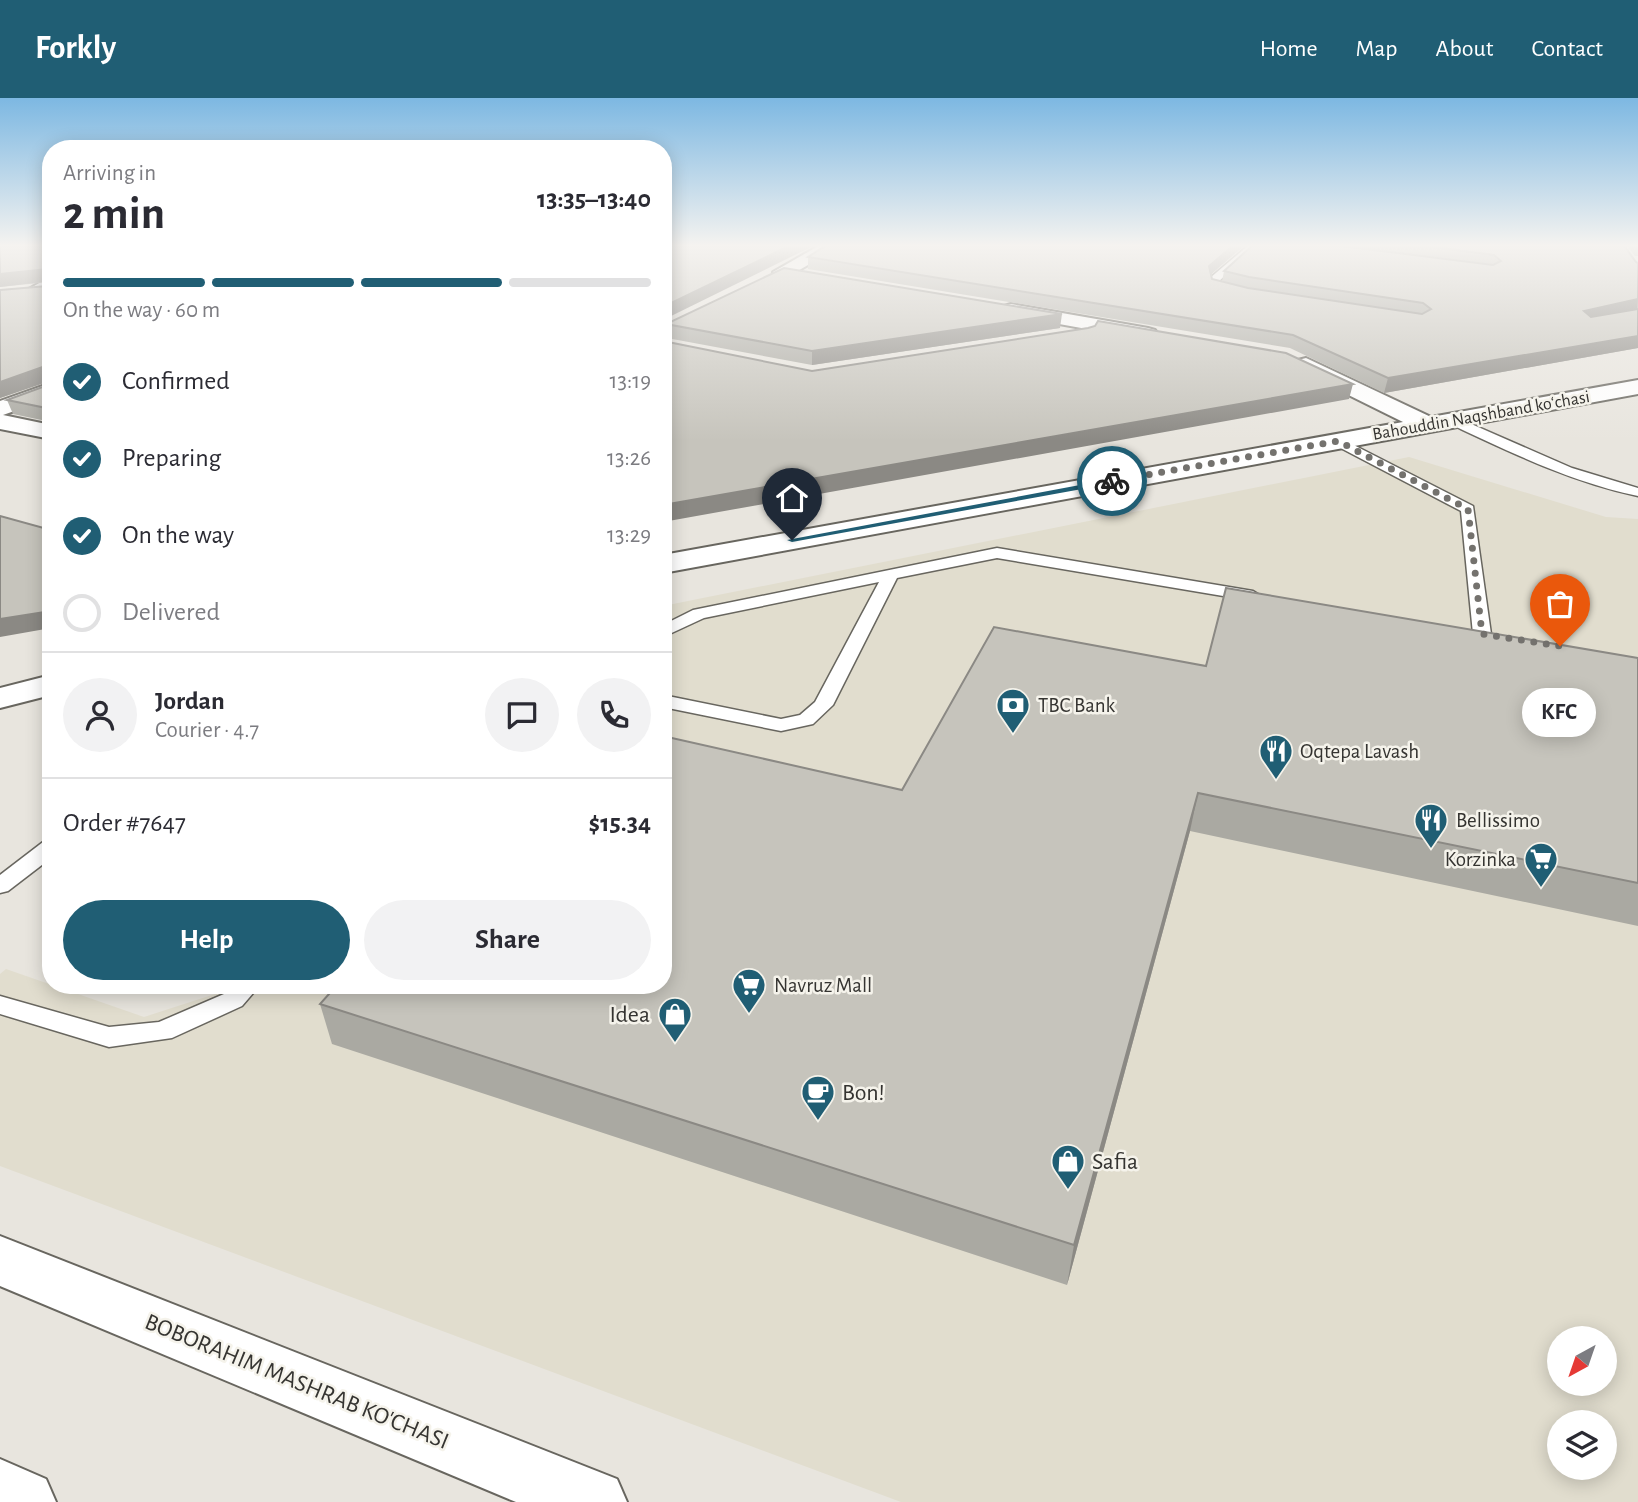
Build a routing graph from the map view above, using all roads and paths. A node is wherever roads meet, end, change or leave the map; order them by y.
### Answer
1 (1006, 310) edge
2 (1118, 328) junction
3 (1171, 337) edge
4 (1052, 339) edge
5 (1290, 358) edge
6 (1638, 387) edge
7 (42, 393) edge
8 (0, 409) edge
9 (1454, 420) junction
10 (0, 422) edge
11 (1427, 425) junction
12 (42, 430) edge
13 (1338, 441) junction
14 (1638, 492) edge
15 (672, 562) edge
16 (892, 573) junction
17 (1266, 598) edge
18 (672, 628) edge
19 (1481, 634) edge
20 (42, 687) edge
21 (0, 698) edge
22 (672, 703) edge
23 (42, 854) edge
24 (0, 886) edge
25 (239, 994) edge
26 (0, 1005) edge
27 (0, 1260) edge
28 (594, 1502) edge

1 - 2 street
2 - 3 street
2 - 4 street
5 - 11 street
6 - 9 street, Bahouddin Naqshband koʻchasi
7 - 8 street
9 - 11 street, Bahouddin Naqshband koʻchasi
9 - 14 lane
10 - 12 street
11 - 13 street, Bahouddin Naqshband koʻchasi
13 - 15 street, Bahouddin Naqshband koʻchasi
13 - 19 lane
16 - 17 lane
16 - 18 lane
16 - 22 lane
20 - 21 street
23 - 24 lane
25 - 26 lane
27 - 28 street, BOBORAHIM MASHRAB KO'CHASI

